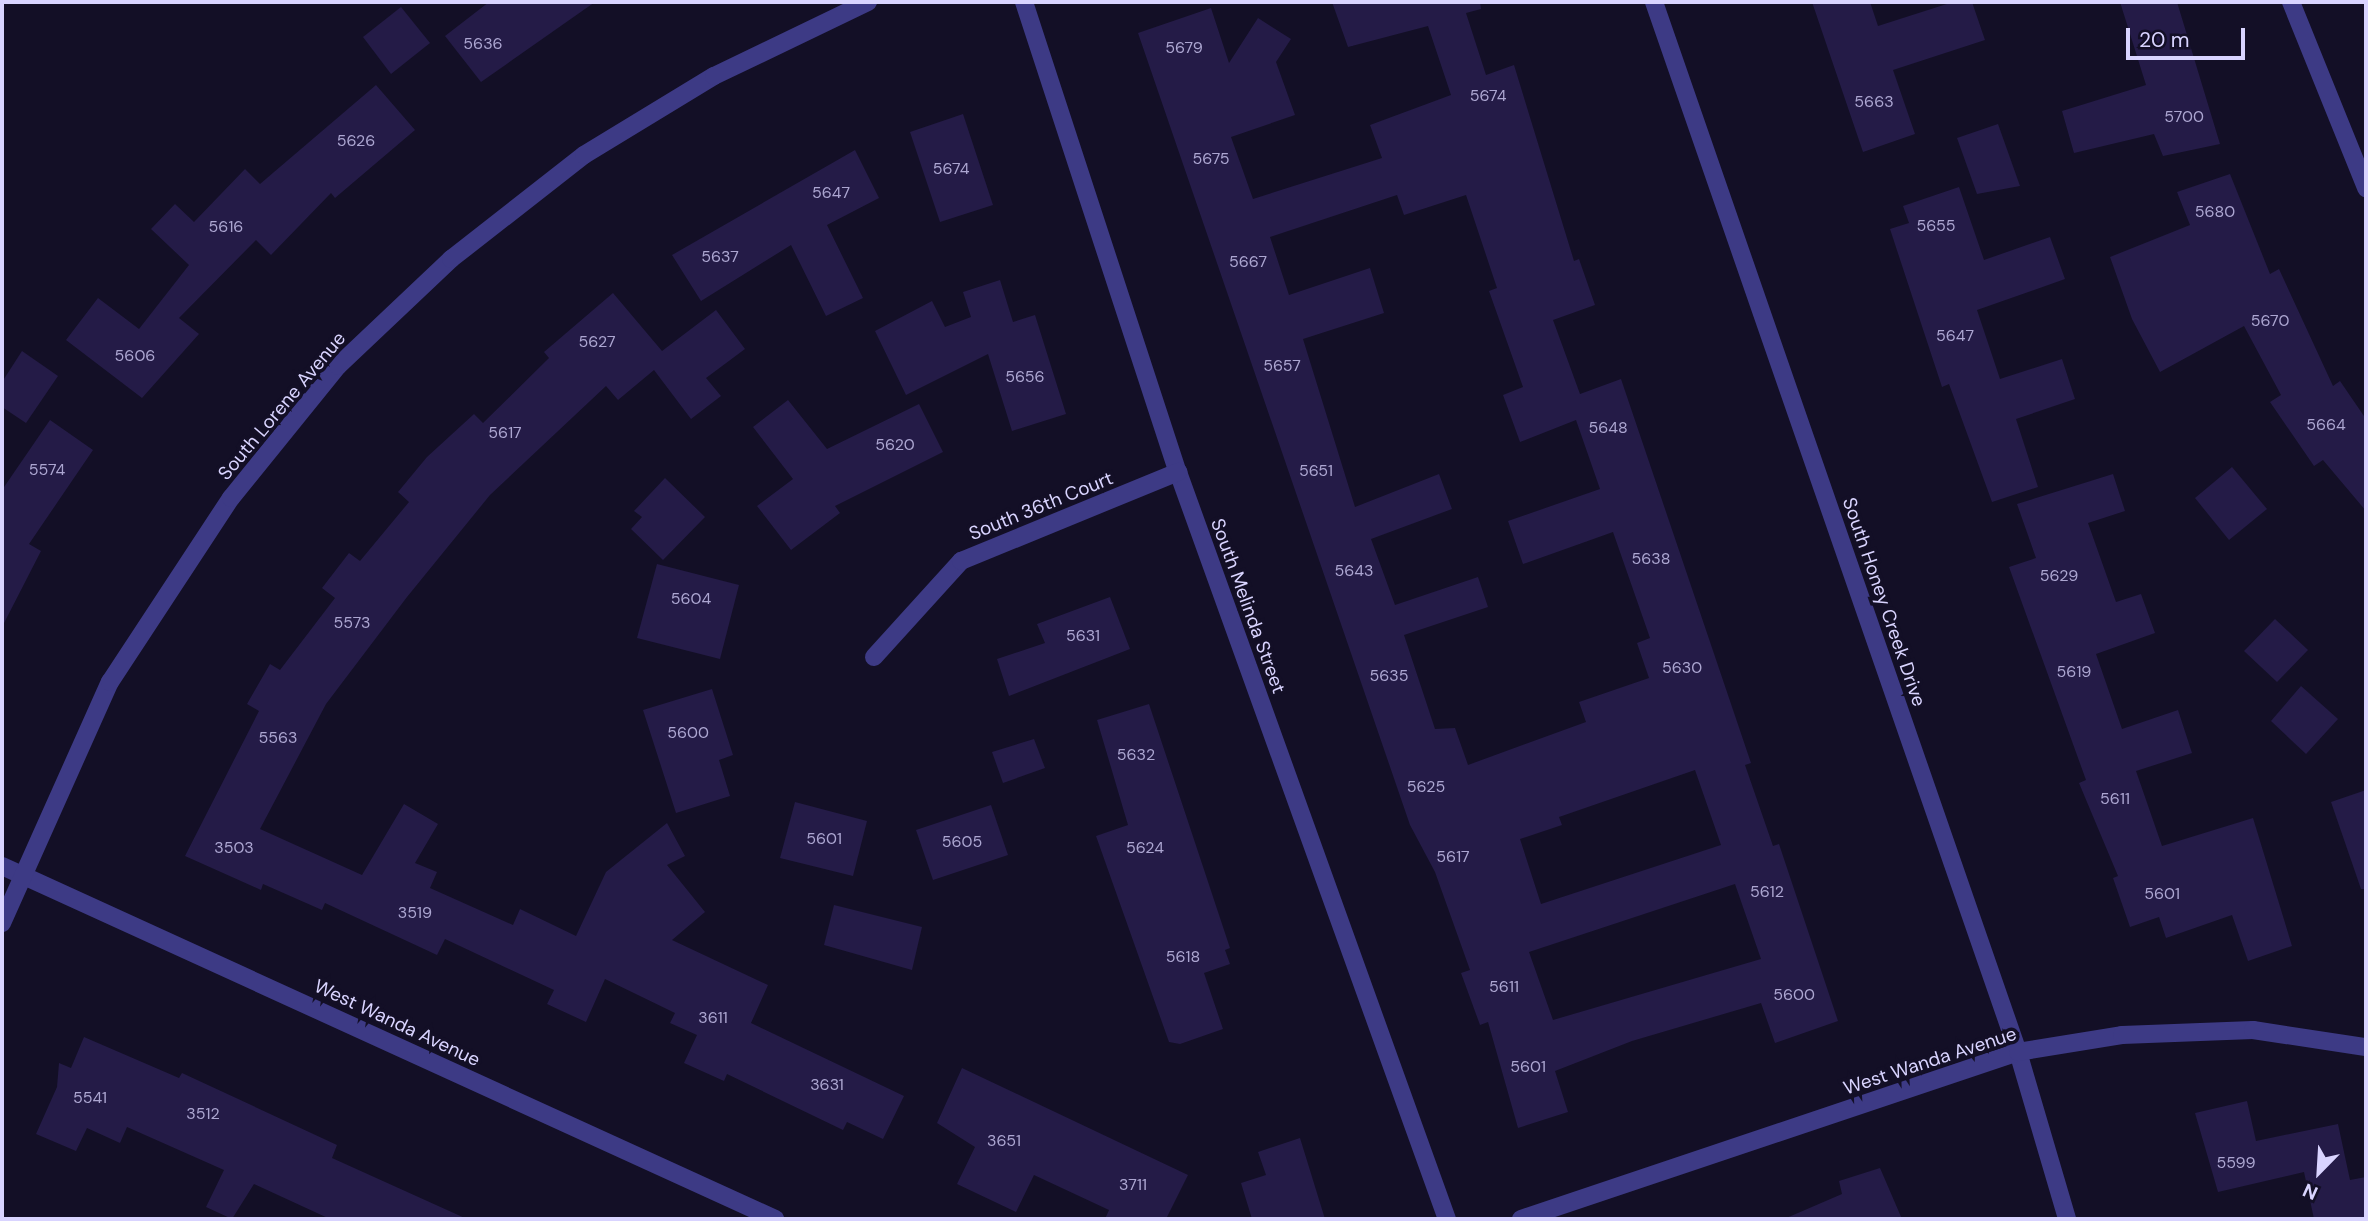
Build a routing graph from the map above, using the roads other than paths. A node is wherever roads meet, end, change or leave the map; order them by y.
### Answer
1 (869, 2) edge
2 (1024, 2) edge
3 (1654, 2) edge
4 (2291, 2) edge
5 (2366, 188) edge
6 (1178, 472) junction
7 (874, 657) dead end
8 (2, 866) edge
9 (24, 876) junction
10 (2, 923) edge
11 (2366, 1047) edge
12 (2018, 1052) junction
13 (775, 1219) edge
14 (1447, 1219) edge
15 (1521, 1219) edge
16 (2067, 1219) edge

1 - 9 street, South Lorene Avenue
2 - 6 street, South Melinda Street
3 - 12 street, South Honey Creek Drive
4 - 5 street
6 - 7 street, South 36th Court
6 - 14 street, South Melinda Street
8 - 9 street, West Wanda Avenue
9 - 10 street, South Lorene Avenue
9 - 13 street, West Wanda Avenue
11 - 12 street, West Wanda Avenue
12 - 15 street, West Wanda Avenue
12 - 16 street, South Honey Creek Drive

